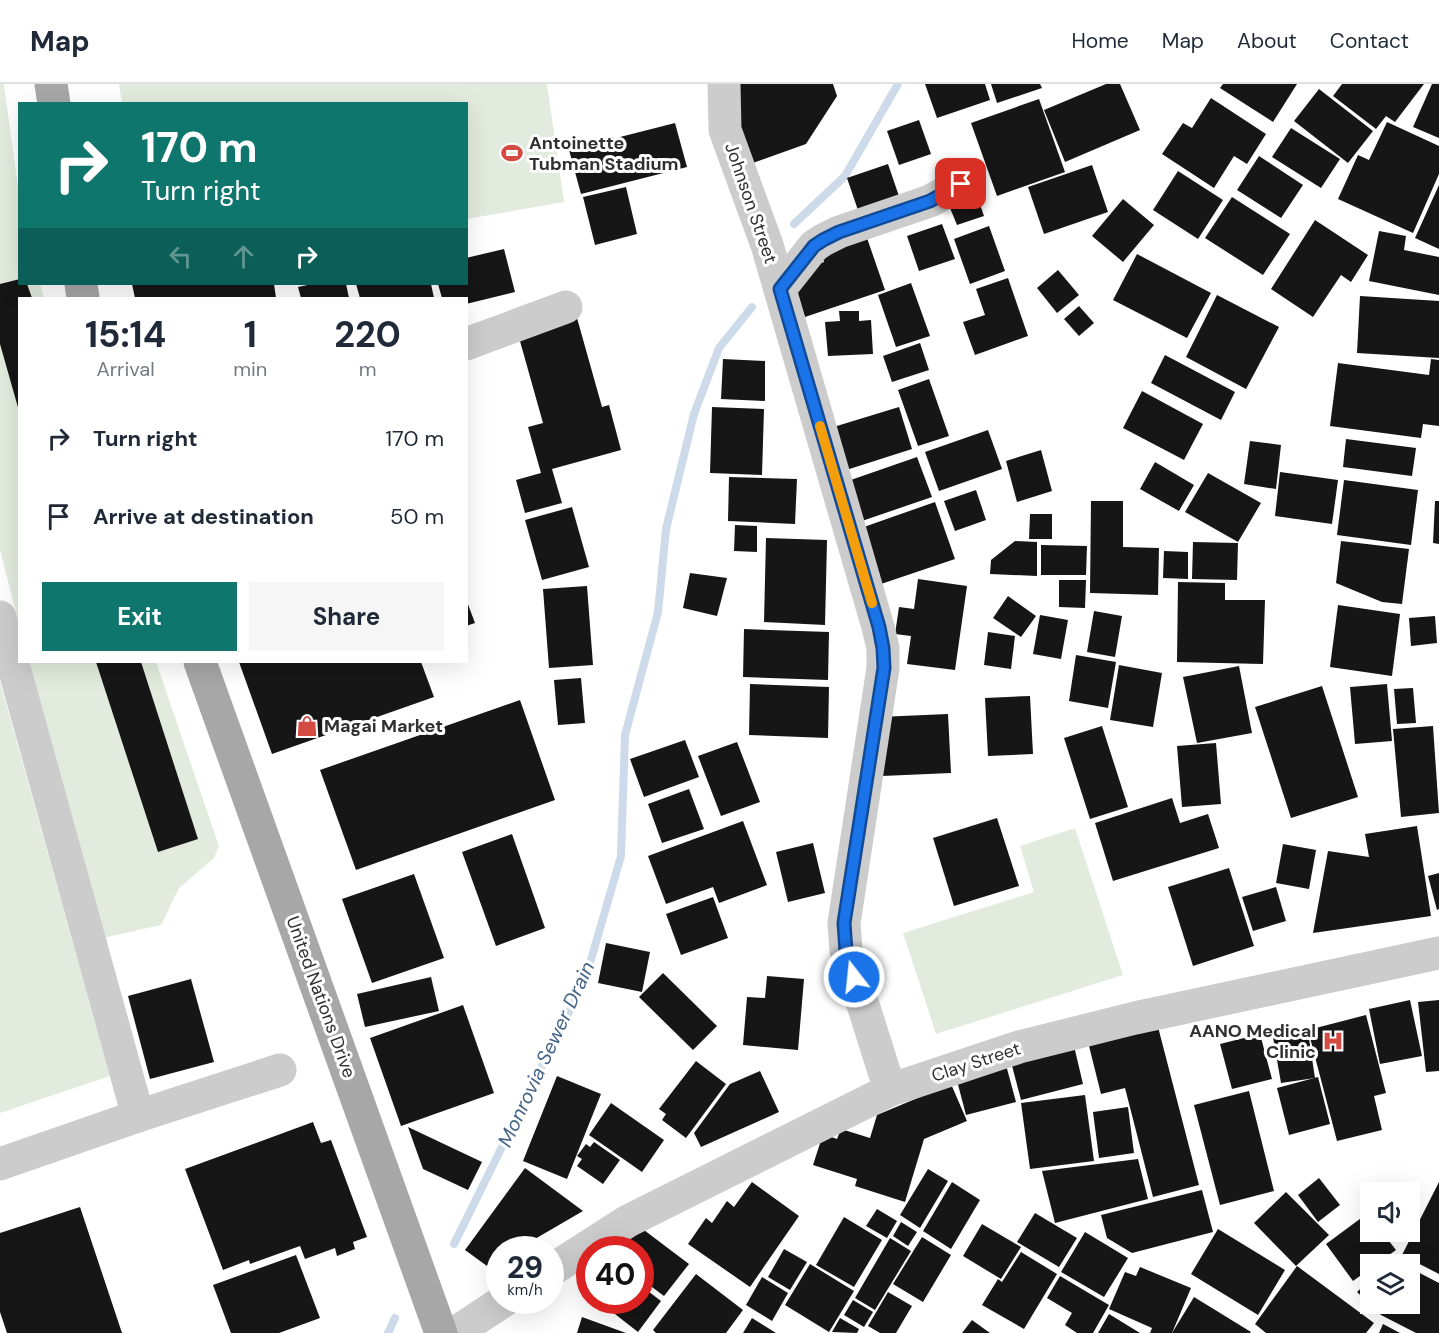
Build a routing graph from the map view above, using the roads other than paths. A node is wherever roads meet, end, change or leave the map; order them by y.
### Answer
1 (51, 84) edge
2 (724, 84) edge
3 (54, 102) edge
4 (961, 184) dead end
5 (780, 289) junction
6 (566, 308) dead end
7 (468, 343) edge
8 (0, 617) edge
9 (200, 663) edge
10 (1439, 953) edge
11 (280, 1070) dead end
12 (890, 1090) junction
13 (138, 1116) junction
14 (0, 1164) edge
15 (564, 1262) edge
16 (486, 1313) edge
17 (441, 1333) edge
18 (455, 1333) edge

1 - 3 main road
2 - 5 street, Johnson Street
4 - 5 street
5 - 12 street, Johnson Street
6 - 7 street
8 - 13 street
9 - 17 main road, United Nations Drive
10 - 12 street, Clay Street
11 - 13 street
12 - 15 street, Clay Street
13 - 14 street
16 - 18 street

